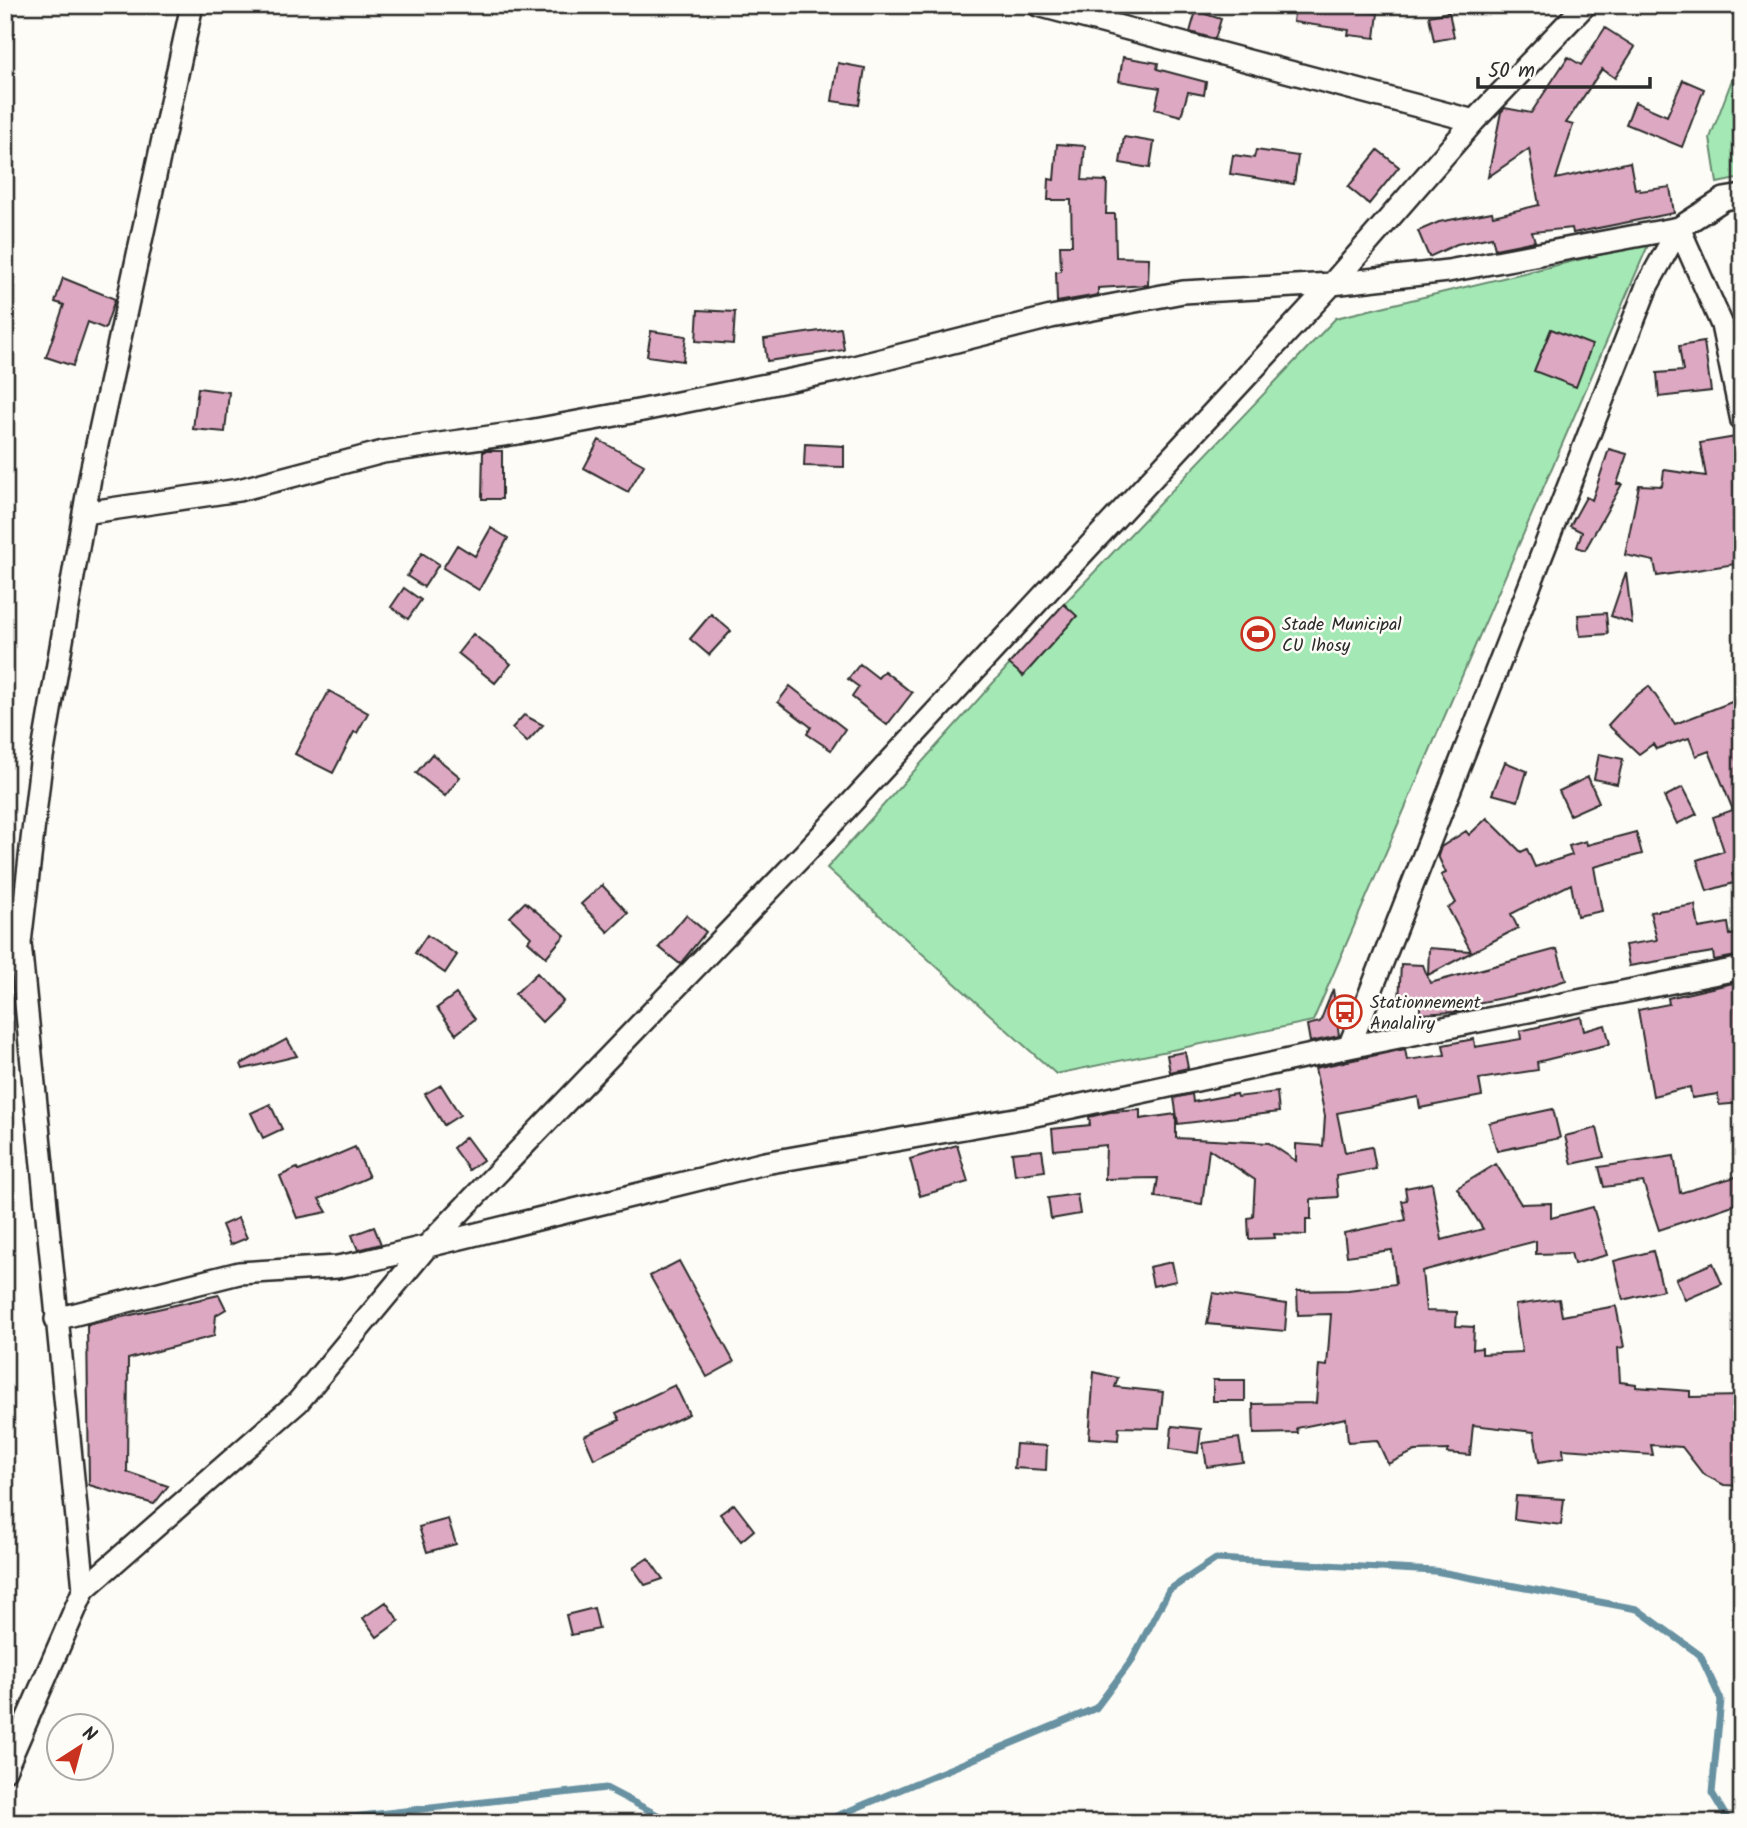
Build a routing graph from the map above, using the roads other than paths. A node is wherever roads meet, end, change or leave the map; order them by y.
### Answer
1 (192, 5) edge
2 (1038, 5) edge
3 (1585, 5) edge
4 (1474, 121) junction
5 (1742, 196) edge
6 (1679, 228) junction
7 (1332, 284) junction
8 (1742, 421) edge
9 (84, 513) junction
10 (1742, 968) edge
11 (1349, 1047) junction
12 (430, 1243) junction
13 (56, 1319) junction
14 (84, 1589) junction
15 (5, 1770) edge

1 - 9 street
2 - 4 street
3 - 4 street
4 - 7 street
5 - 6 street
6 - 7 street
6 - 8 street
6 - 11 street
7 - 9 street
7 - 12 street
9 - 13 street
10 - 11 street
11 - 12 street
12 - 13 street
12 - 14 street
13 - 14 street
14 - 15 street

